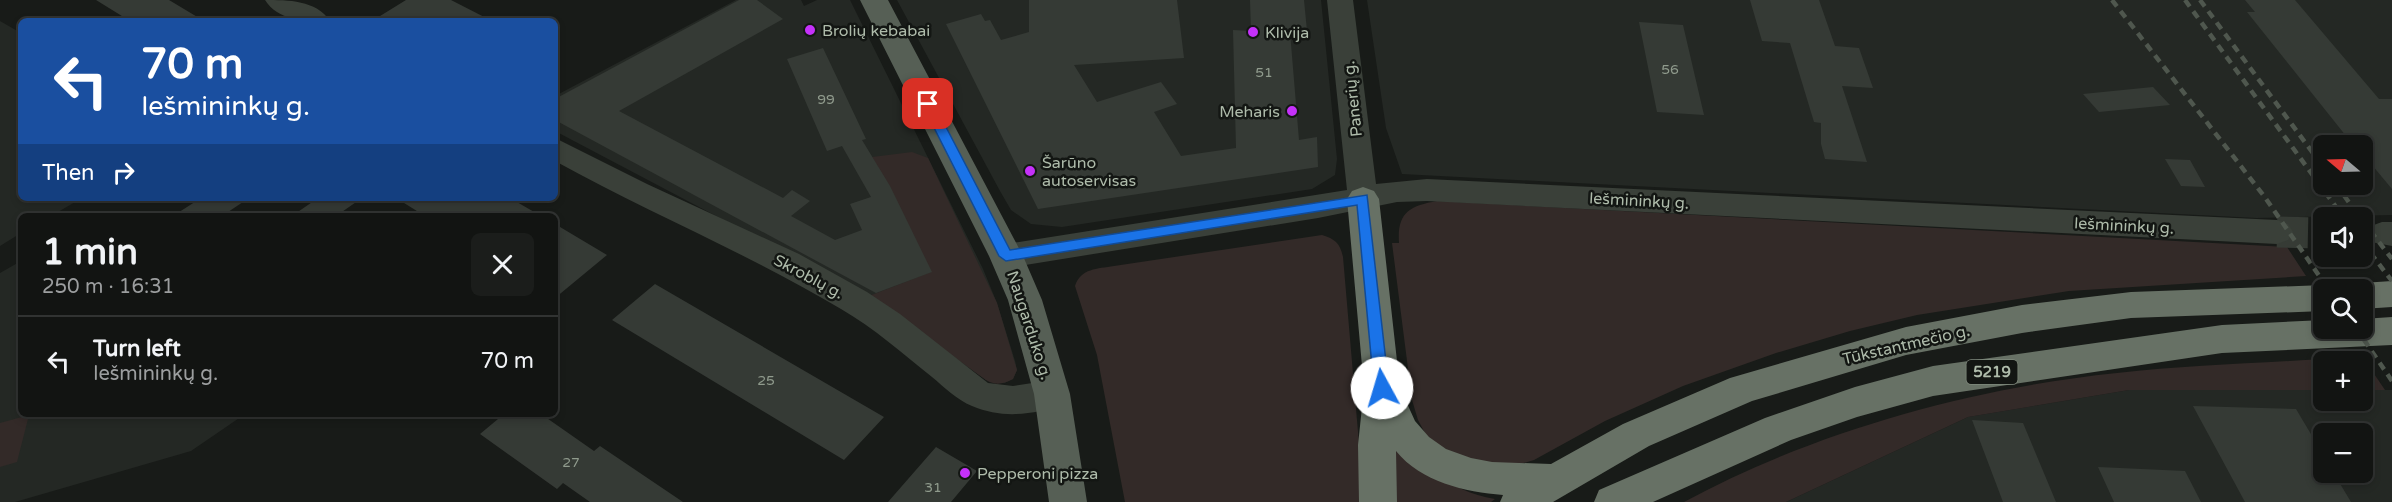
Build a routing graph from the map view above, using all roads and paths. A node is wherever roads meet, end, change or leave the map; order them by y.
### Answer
1 (278, 0) edge
2 (874, 0) edge
3 (1340, 0) edge
4 (311, 18) edge
5 (558, 150) edge
6 (1363, 199) junction
7 (2277, 232) tunnel mouth
8 (1006, 256) junction
9 (2392, 294) edge
10 (2373, 295) edge
11 (2313, 298) edge
12 (2392, 331) edge
13 (1382, 388) junction
14 (1052, 394) junction
15 (1555, 481) junction
16 (1068, 502) edge
17 (1378, 502) edge
18 (1519, 502) edge
19 (1613, 502) edge

1 - 4 street
2 - 8 main road, Naugarduko g.
3 - 6 street, Panerių g.
5 - 14 street, Skroblų g.
6 - 7 street, Iešmininkų g.
6 - 8 street, Iešmininkų g.
6 - 13 highway
8 - 14 main road, Naugarduko g.
9 - 10 highway
11 - 15 highway, Tūkstantmečio g.
12 - 19 highway, 5219
13 - 15 highway
13 - 17 highway
14 - 16 main road, Naugarduko g.
15 - 18 highway, Tūkstantmečio g.

